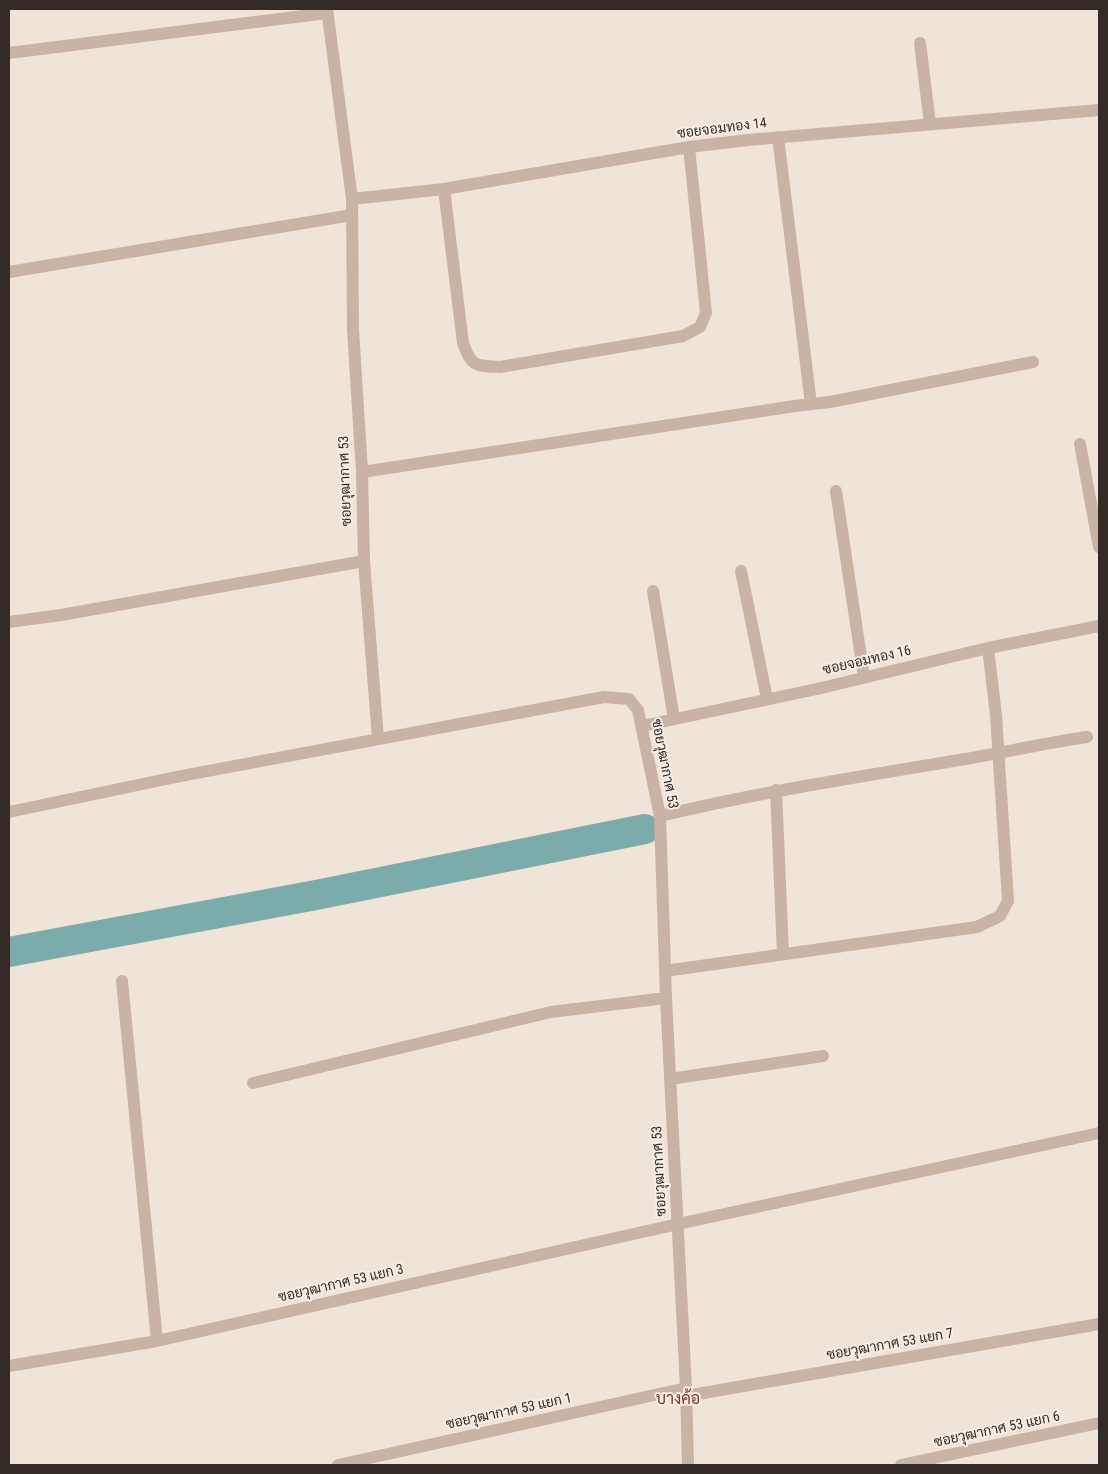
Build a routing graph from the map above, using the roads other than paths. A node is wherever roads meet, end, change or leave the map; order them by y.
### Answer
1 (327, 11) edge
2 (920, 43) dead end
3 (9, 53) edge
4 (1099, 110) edge
5 (930, 124) junction
6 (778, 137) junction
7 (688, 148) junction
8 (444, 190) junction
9 (352, 199) junction
10 (352, 216) junction
11 (9, 272) edge
12 (1033, 362) dead end
13 (811, 404) junction
14 (1080, 444) dead end
15 (362, 472) junction
16 (836, 491) dead end
17 (1099, 547) edge
18 (364, 561) junction
19 (741, 571) dead end
20 (653, 591) dead end
21 (9, 622) edge
22 (1099, 626) edge
23 (988, 648) junction
24 (864, 677) junction
25 (767, 699) junction
26 (674, 719) junction
27 (642, 726) junction
28 (1087, 737) dead end
29 (378, 738) junction
30 (998, 754) junction
31 (776, 790) junction
32 (9, 812) edge
33 (660, 816) junction
34 (783, 954) junction
35 (665, 972) junction
36 (122, 981) dead end
37 (666, 998) junction
38 (822, 1056) dead end
39 (670, 1078) junction
40 (253, 1083) dead end
41 (1099, 1133) edge
42 (678, 1224) junction
43 (1099, 1324) edge
44 (157, 1341) junction
45 (9, 1366) edge
46 (686, 1392) junction
47 (1099, 1423) edge
48 (338, 1465) edge
49 (688, 1465) edge
50 (901, 1465) edge

1 - 3 street
1 - 9 street, ซอยวุฒากาศ 53
2 - 5 street
4 - 5 street, ซอยจอมทอง 14
5 - 6 street, ซอยจอมทอง 14
6 - 7 street, ซอยจอมทอง 14
6 - 13 street
7 - 8 street, ซอยจอมทอง 14
7 - 8 street
8 - 9 street, ซอยจอมทอง 14
9 - 10 street, ซอยวุฒากาศ 53
10 - 11 street
10 - 15 street, ซอยวุฒากาศ 53
12 - 13 street
13 - 15 street
14 - 17 street
15 - 18 street, ซอยวุฒากาศ 53
16 - 24 street
18 - 21 street
18 - 29 street, ซอยวุฒากาศ 53
19 - 25 street
20 - 26 street
22 - 23 street, ซอยจอมทอง 16
23 - 24 street, ซอยจอมทอง 16
23 - 30 street
24 - 25 street, ซอยจอมทอง 16
25 - 26 street, ซอยจอมทอง 16
26 - 27 street, ซอยจอมทอง 16
27 - 29 street, ซอยวุฒากาศ 53
27 - 33 street, ซอยวุฒากาศ 53
28 - 30 street
29 - 32 street
30 - 31 street
30 - 34 street
31 - 33 street
31 - 34 street
33 - 35 street, ซอยวุฒากาศ 53
34 - 35 street
35 - 37 street, ซอยวุฒากาศ 53
36 - 44 street
37 - 39 street, ซอยวุฒากาศ 53
37 - 40 street
38 - 39 street
39 - 42 street, ซอยวุฒากาศ 53
41 - 42 street, ซอยวุฒากาศ 53 แยก 3
42 - 44 street, ซอยวุฒากาศ 53 แยก 3
42 - 46 street, ซอยวุฒากาศ 53
43 - 46 street, ซอยวุฒากาศ 53 แยก 7
44 - 45 street, ซอยวุฒากาศ 53 แยก 3
46 - 48 street, ซอยวุฒากาศ 53 แยก 1
46 - 49 street, ซอยวุฒากาศ 53
47 - 50 street, ซอยวุฒากาศ 53 แยก 6

